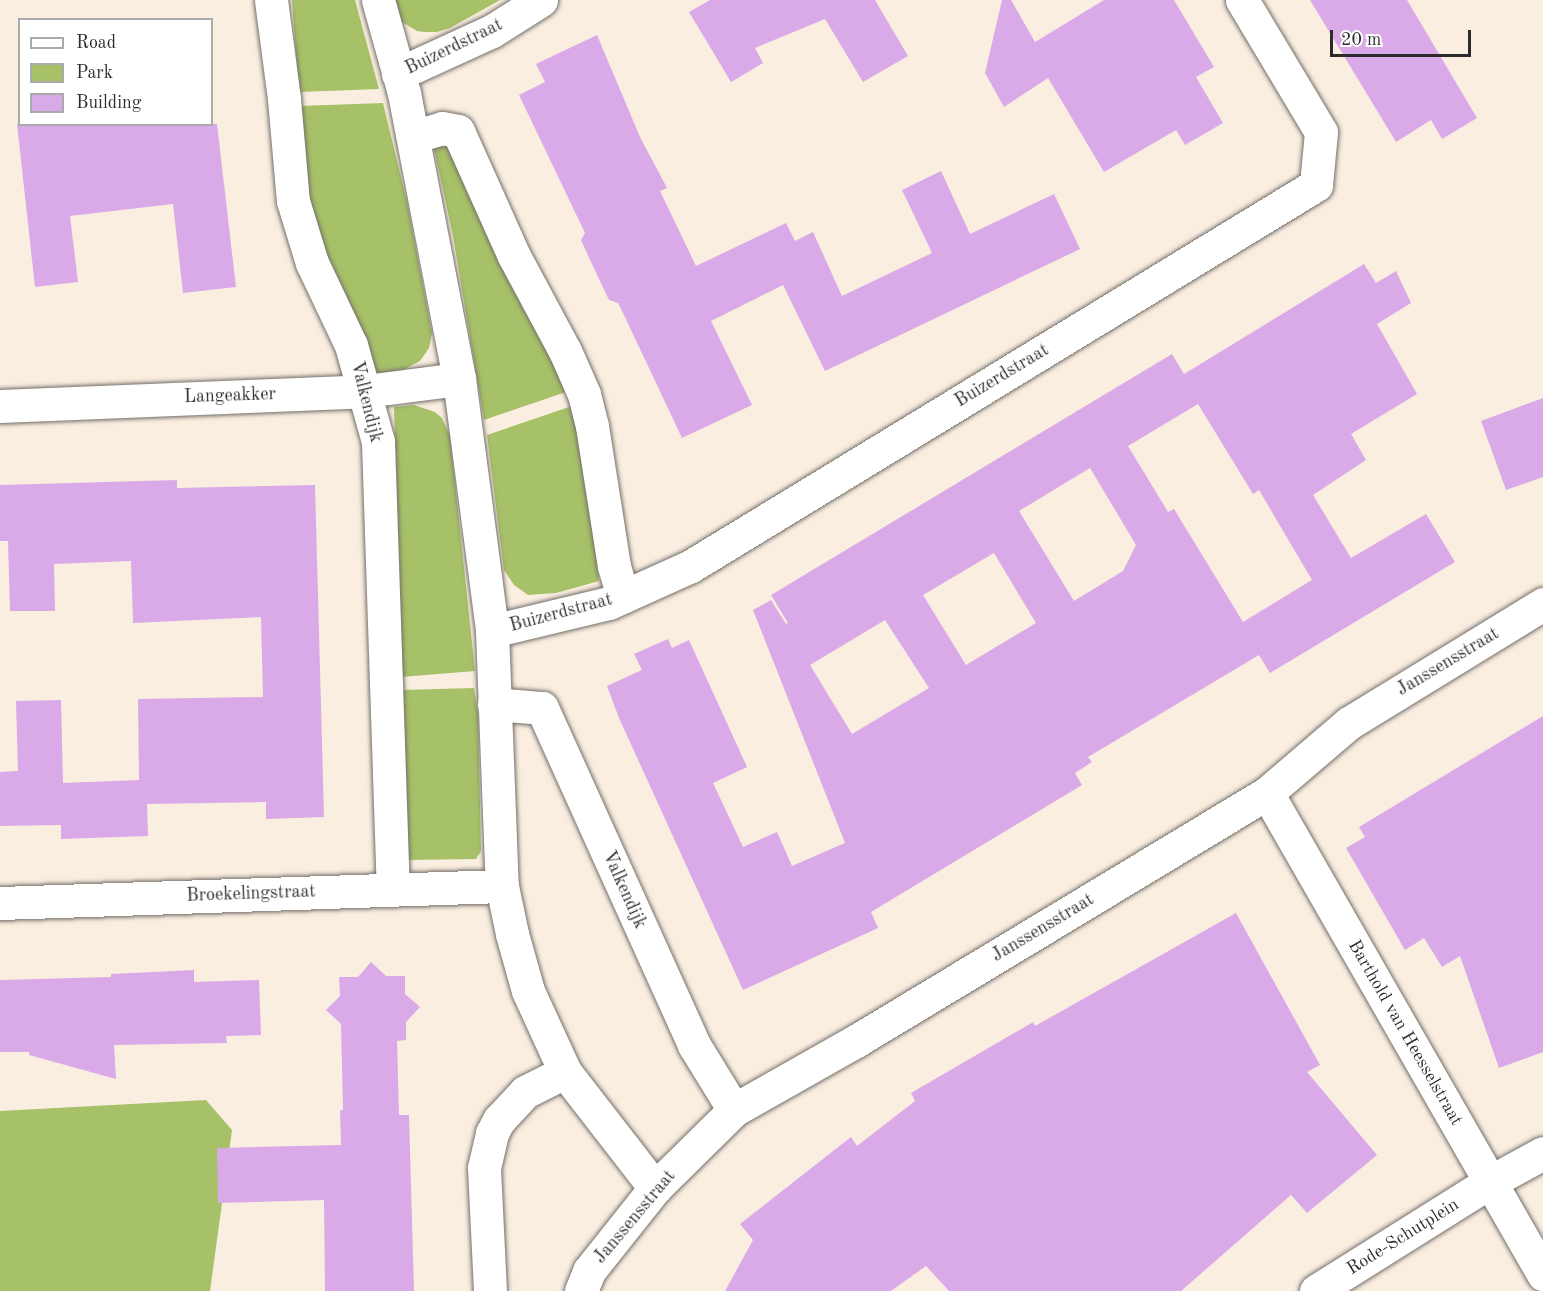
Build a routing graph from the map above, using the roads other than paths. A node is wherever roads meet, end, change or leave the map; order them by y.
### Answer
1 (271, 0) edge
2 (378, 0) edge
3 (541, 0) edge
4 (1242, 0) edge
5 (398, 74) junction
6 (413, 137) junction
7 (459, 379) junction
8 (366, 391) junction
9 (0, 406) edge
10 (623, 597) junction
11 (1543, 604) edge
12 (492, 631) junction
13 (494, 704) junction
14 (1267, 793) junction
15 (502, 886) junction
16 (393, 889) junction
17 (0, 903) edge
18 (565, 1072) junction
19 (734, 1110) junction
20 (1543, 1153) edge
21 (1490, 1182) junction
22 (655, 1188) junction
23 (1543, 1274) edge
24 (490, 1291) edge
25 (581, 1291) edge
26 (1316, 1291) edge

1 - 8 street, Valkendijk
2 - 5 street
3 - 5 street, Buizerdstraat
4 - 10 street, Buizerdstraat
5 - 6 street
6 - 7 street
6 - 10 street
7 - 8 street, Langeakker
7 - 12 street
8 - 9 street, Langeakker
8 - 16 street, Valkendijk
10 - 12 street, Buizerdstraat
11 - 14 street, Janssensstraat
12 - 13 street
13 - 15 street
13 - 19 street, Valkendijk
14 - 19 street, Janssensstraat
14 - 21 street, Barthold van Heesselstraat
15 - 16 street, Broekelingstraat
15 - 18 street
16 - 17 street, Broekelingstraat
18 - 22 street
18 - 24 street
19 - 22 street, Janssensstraat
20 - 21 street, Rode-Schutplein
21 - 23 street, Barthold van Heesselstraat
21 - 26 street, Rode-Schutplein
22 - 25 street, Janssensstraat

